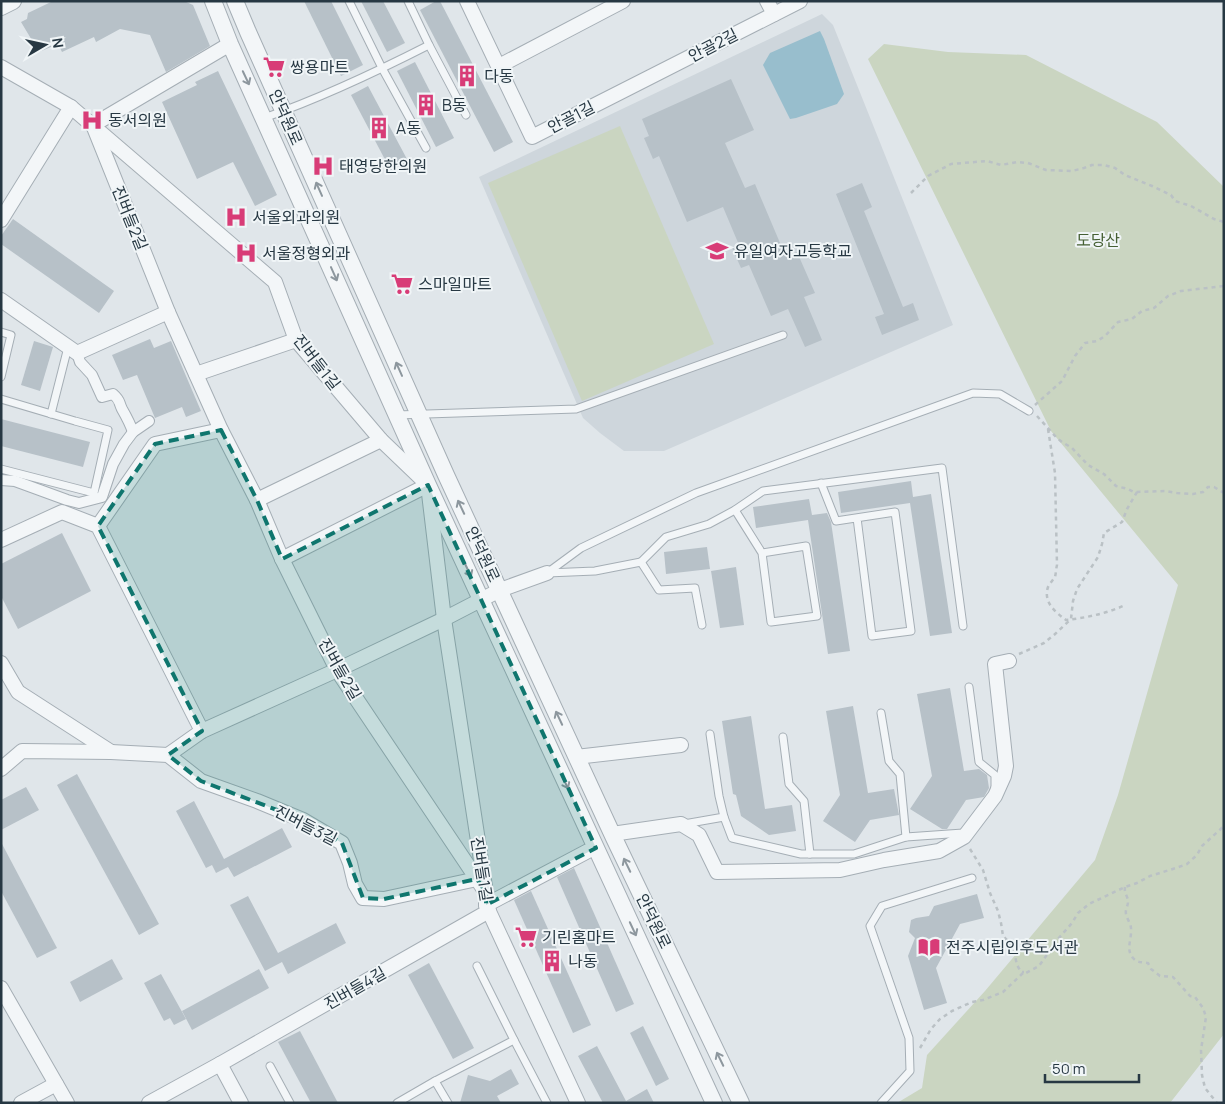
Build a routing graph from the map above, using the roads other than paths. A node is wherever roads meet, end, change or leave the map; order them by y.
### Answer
1 (13, 1) edge
2 (213, 1) edge
3 (235, 1) edge
4 (349, 1) edge
5 (408, 1) edge
6 (467, 1) edge
7 (767, 1) edge
8 (800, 1) edge
9 (620, 3) edge
10 (1, 7) edge
11 (774, 14) junction
12 (230, 44) junction
13 (429, 45) junction
14 (499, 66) junction
15 (1, 67) edge
16 (382, 68) junction
17 (653, 76) joint
18 (71, 107) junction
19 (284, 111) junction
20 (466, 115) dead end
21 (264, 118) junction
22 (93, 125) junction
23 (426, 148) dead end
24 (1, 220) edge
25 (1, 300) edge
26 (168, 312) junction
27 (1, 332) edge
28 (783, 335) dead end
29 (296, 340) junction
30 (73, 350) junction
31 (196, 374) junction
32 (1, 378) edge
33 (1, 399) edge
34 (1029, 410) road end
35 (51, 414) junction
36 (397, 414) junction
37 (419, 414) junction
38 (149, 421) dead end
39 (221, 430) junction
40 (133, 432) junction
41 (381, 440) junction
42 (1, 469) edge
43 (1, 480) edge
44 (821, 483) junction
45 (428, 485) junction
46 (257, 500) junction
47 (735, 510) junction
48 (857, 518) junction
49 (98, 526) junction
50 (1, 540) edge
51 (762, 553) junction
52 (282, 559) junction
53 (641, 562) junction
54 (547, 573) junction
55 (500, 590) junction
56 (482, 600) junction
57 (444, 619) junction
58 (702, 624) dead end
59 (963, 626) dead end
60 (1009, 661) road end
61 (1, 662) edge
62 (337, 670) junction
63 (969, 688) dead end
64 (881, 712) dead end
65 (202, 731) junction
66 (710, 734) dead end
67 (783, 737) dead end
68 (681, 745) dead end
69 (111, 752) junction
70 (168, 755) junction
71 (576, 756) junction
72 (1, 769) edge
73 (724, 817) junction
74 (681, 824) junction
75 (612, 834) junction
76 (906, 837) junction
77 (596, 848) junction
78 (810, 854) junction
79 (972, 878) dead end
80 (477, 879) junction
81 (487, 903) junction
82 (477, 966) dead end
83 (1, 988) edge
84 (514, 1040) junction
85 (220, 1064) junction
86 (270, 1066) dead end
87 (436, 1081) junction
88 (56, 1084) junction
89 (21, 1103) edge
90 (66, 1103) edge
91 (149, 1103) edge
92 (241, 1103) edge
93 (290, 1103) edge
94 (397, 1103) edge
95 (448, 1103) edge
96 (547, 1103) edge
97 (578, 1103) edge
98 (714, 1103) edge
99 (741, 1103) edge
100 (881, 1103) edge

1 - 10 street
2 - 12 street, 안덕원로
3 - 19 street, 안덕원로
4 - 16 lane
5 - 13 lane
6 - 14 street, 안골1길
7 - 11 street
8 - 11 street, 안골2길
9 - 14 street
11 - 17 street, 안골2길
12 -> 21 street, 안덕원로
12 - 22 street
13 - 16 lane
13 - 20 lane
14 - 17 street, 안골1길
15 - 18 street, 진버들1길
16 - 19 lane
16 - 23 lane
18 - 22 street, 진버들1길
18 - 24 street
19 - 21 lane
37 -> 19 street, 안덕원로
21 -> 36 street, 안덕원로
22 - 26 street, 진버들2길
22 - 29 street, 진버들1길
25 - 30 street
26 - 30 street
26 - 31 street, 진버들2길
27 - 32 lane
28 - 37 lane
29 - 31 street
29 - 41 street, 진버들1길
30 - 35 lane
30 - 40 street
31 - 39 street, 진버들2길
33 - 35 lane
34 - 54 lane
35 - 42 lane
36 - 37 lane
36 - 45 street, 안덕원로
55 -> 37 street, 안덕원로
38 - 40 street
39 - 46 street, 진버들2길
39 - 49 street
40 - 43 street
41 - 45 street, 진버들1길
41 - 46 street
44 - 47 lane
44 - 48 lane
44 - 59 lane
45 - 52 street
45 -> 56 street, 안덕원로
45 - 57 street, 진버들1길
46 - 52 street, 진버들2길
47 - 51 lane
47 - 53 lane
48 - 48 lane
49 - 50 street
49 - 65 street
51 - 51 lane
52 - 62 street, 진버들2길
53 - 54 lane
53 - 58 lane
54 - 55 street
55 - 56 street
71 -> 55 street, 안덕원로
56 - 57 street
56 -> 77 street, 안덕원로
57 - 62 street
57 - 81 street, 진버들1길
60 - 74 street
61 - 69 street
62 - 65 street
62 - 80 street, 진버들2길
63 - 76 lane
64 - 76 lane
65 - 70 street
66 - 73 lane
67 - 78 lane
68 - 71 street
69 - 70 street
69 - 72 street
70 - 80 street, 진버들3길
71 - 75 street, 안덕원로
73 - 74 lane
73 - 78 lane
74 - 75 street
99 -> 75 street, 안덕원로
76 - 78 lane
77 - 81 street, 진버들4길
77 -> 98 street, 안덕원로
79 - 100 lane
80 - 81 street, 진버들2길
81 - 85 street, 진버들4길
81 - 97 street, 진버들1길
82 - 84 lane
83 - 88 street
84 - 87 lane
84 - 96 lane
85 - 91 street, 진버들4길
85 - 92 street
86 - 93 lane
87 - 94 lane
87 - 95 lane
88 - 89 street
88 - 90 street

